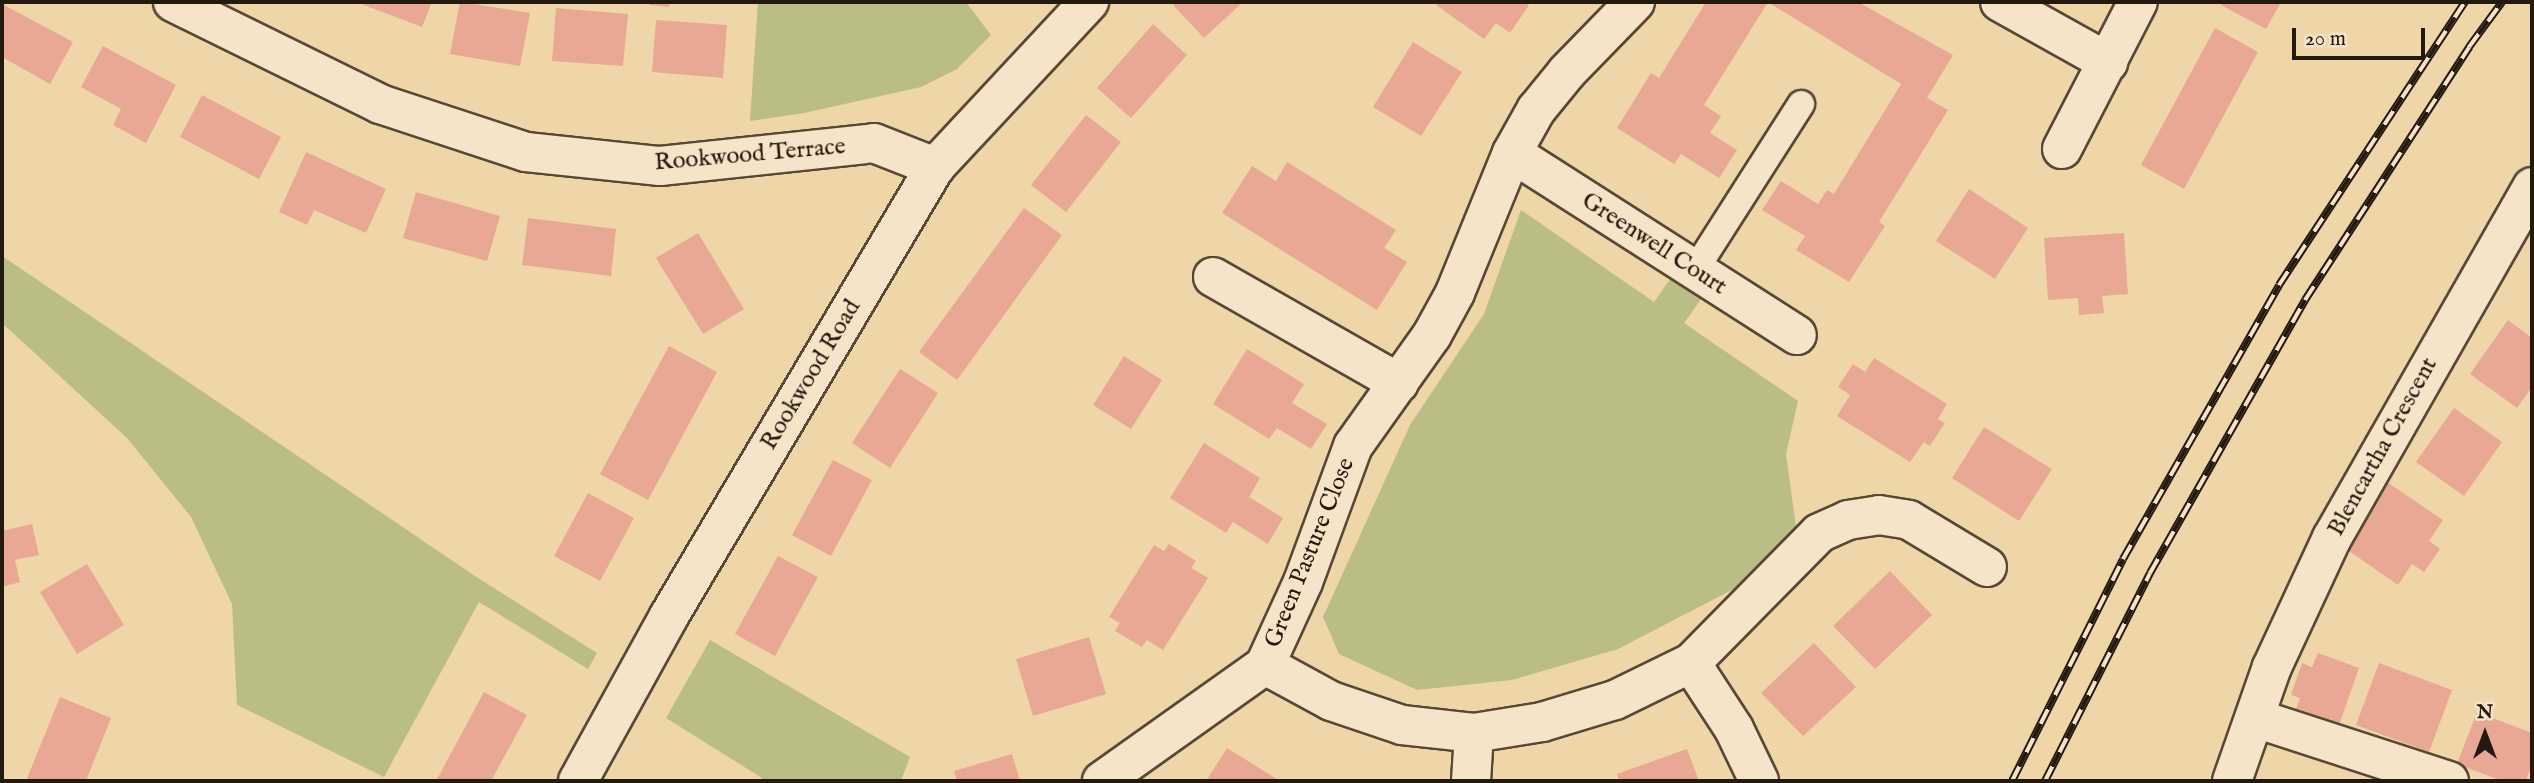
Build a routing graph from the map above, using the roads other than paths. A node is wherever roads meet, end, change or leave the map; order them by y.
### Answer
1 (173, 2) edge
2 (1089, 2) edge
3 (1635, 2) edge
4 (2000, 2) edge
5 (2138, 2) edge
6 (2108, 62) junction
7 (1801, 104) dead end
8 (2062, 149) dead end
9 (1512, 153) junction
10 (935, 167) junction
11 (2532, 187) edge
12 (1695, 270) junction
13 (1213, 277) dead end
14 (1797, 335) dead end
15 (1399, 383) junction
16 (1987, 567) dead end
17 (1691, 663) junction
18 (1265, 665) junction
19 (2255, 718) junction
20 (1474, 733) junction
21 (578, 781) edge
22 (1102, 781) edge
23 (1471, 781) edge
24 (1759, 781) edge
25 (2232, 781) edge
26 (2449, 781) edge

1 - 10 street, Rookwood Terrace
2 - 10 street, Rookwood Road
3 - 9 street, Green Pasture Close
4 - 6 street
5 - 6 street
6 - 8 street
7 - 12 lane
9 - 12 street, Greenwell Court
9 - 15 street, Green Pasture Close
10 - 21 street, Rookwood Road
11 - 19 street, Blencartha Crescent
12 - 14 street, Greenwell Court
13 - 15 street
15 - 18 street, Green Pasture Close
16 - 17 street, Green Pasture Close
17 - 20 street, Green Pasture Close
17 - 24 street
18 - 20 street, Green Pasture Close
18 - 22 street
19 - 25 street, Blencartha Crescent
19 - 26 street
20 - 23 street

